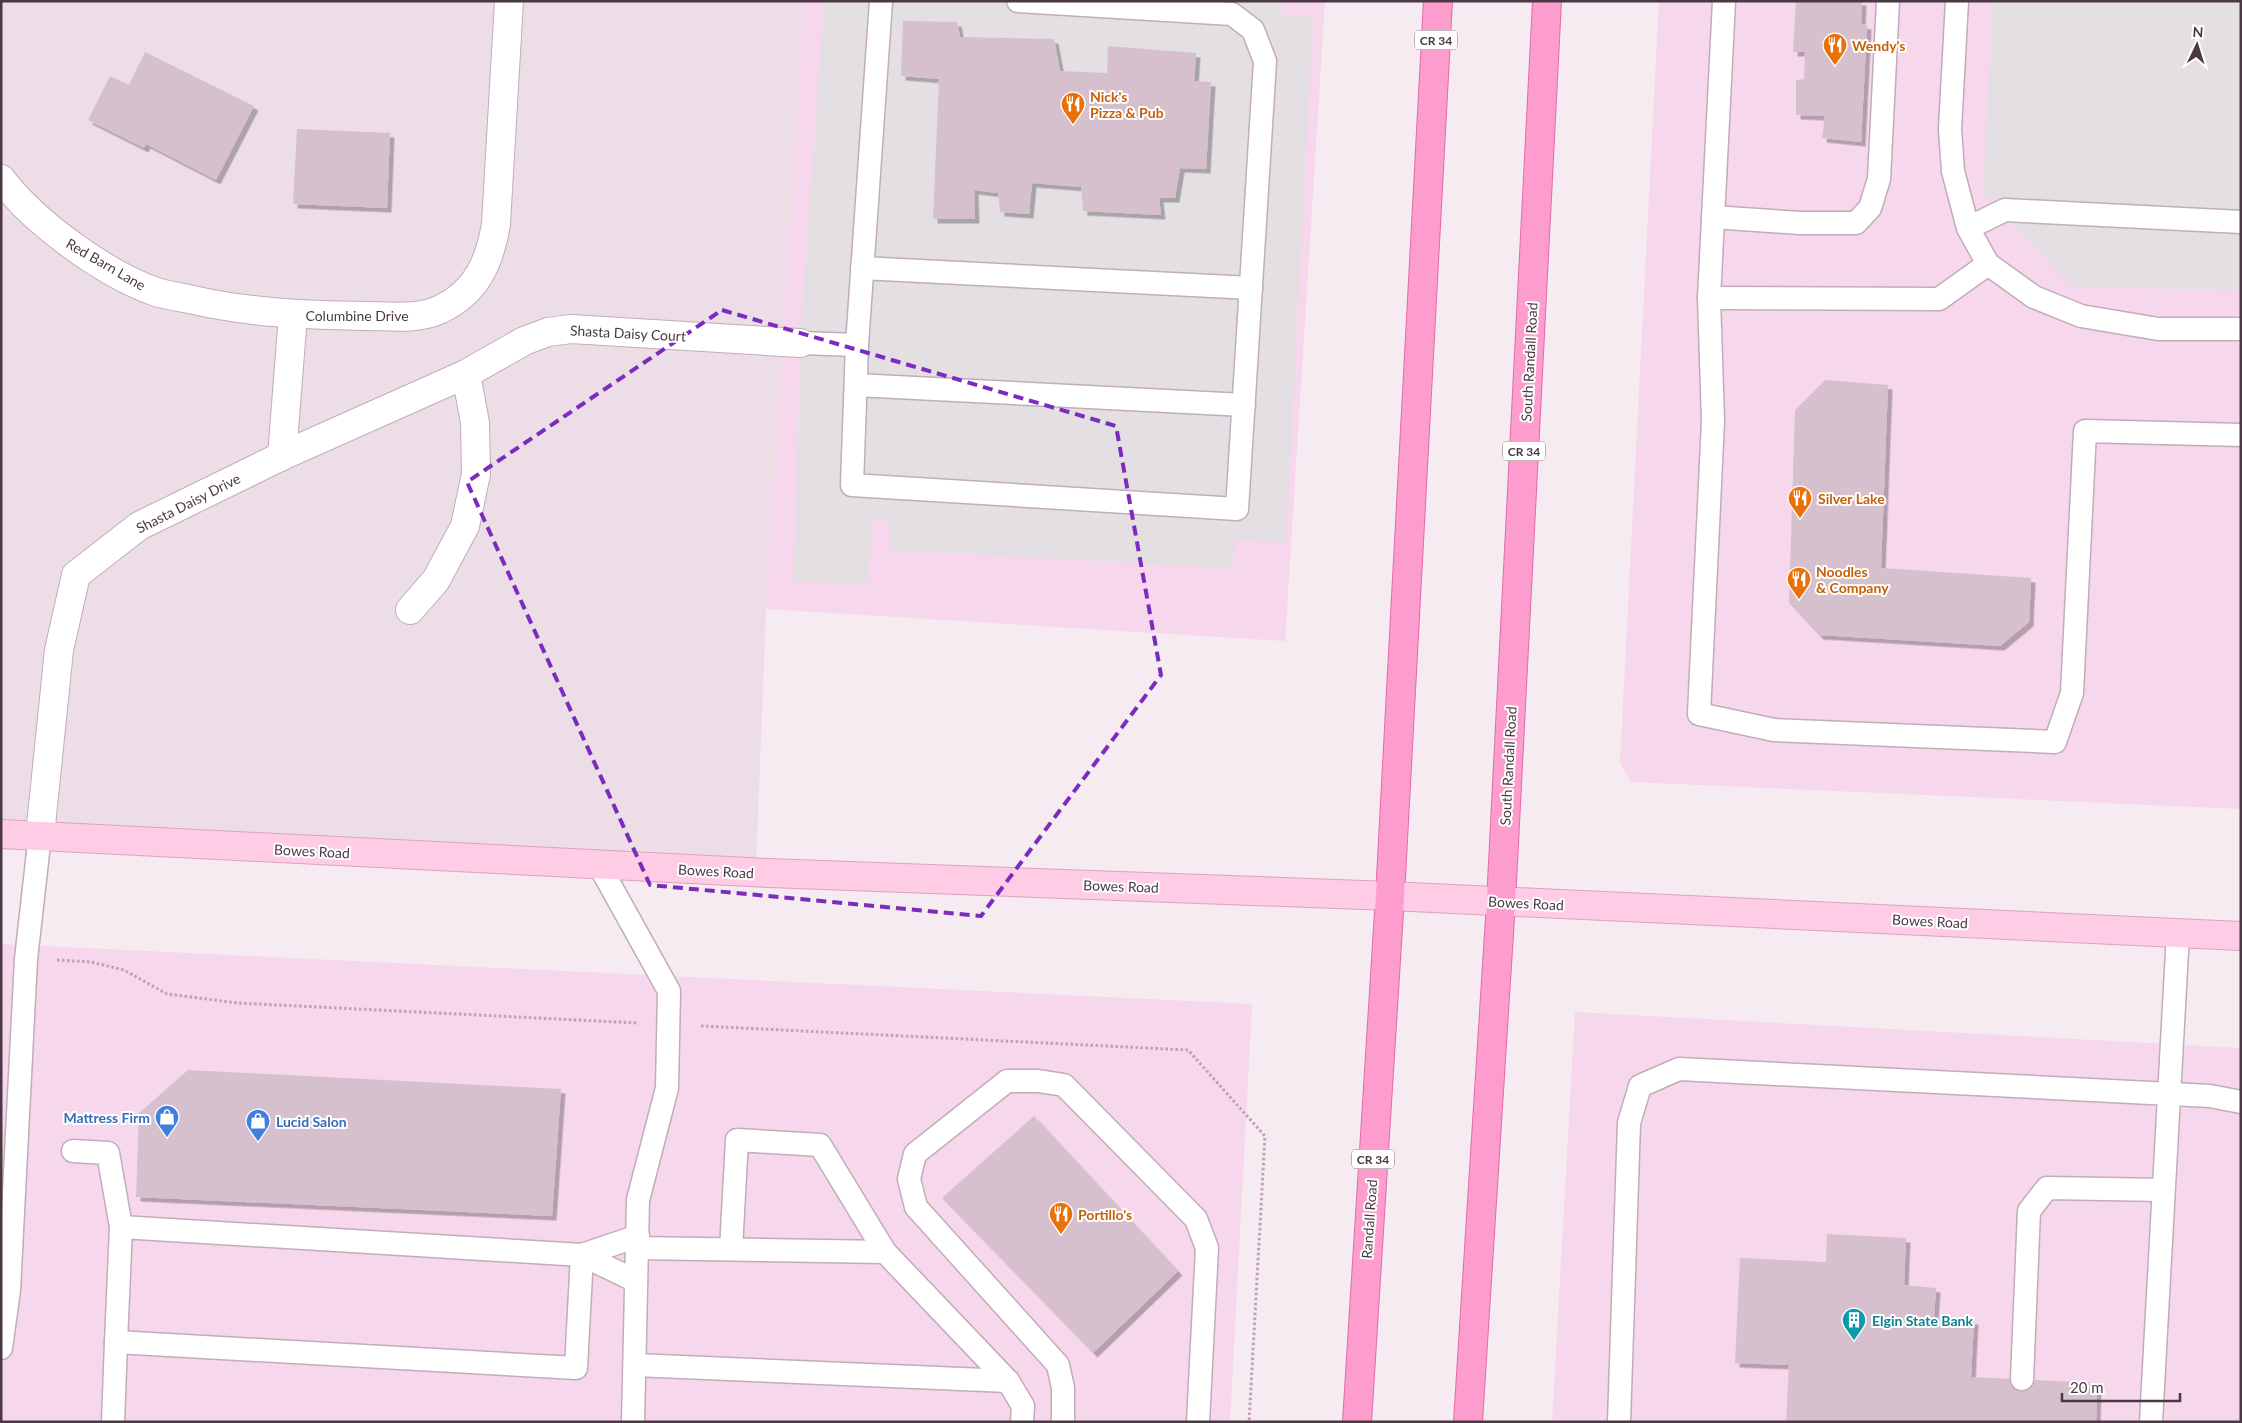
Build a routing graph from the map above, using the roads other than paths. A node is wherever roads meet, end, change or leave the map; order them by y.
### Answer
1 (509, 1) edge
2 (881, 1) edge
3 (1018, 1) edge
4 (1438, 1) edge
5 (1547, 1) edge
6 (1724, 1) edge
7 (1888, 1) edge
8 (1957, 1) edge
9 (1, 179) edge
10 (1713, 217) junction
11 (2241, 222) edge
12 (1968, 228) junction
13 (1988, 264) junction
14 (862, 268) junction
15 (1251, 288) junction
16 (1709, 298) junction
17 (293, 315) junction
18 (2241, 329) edge
19 (800, 343) joint
20 (857, 345) junction
21 (466, 374) junction
22 (856, 385) junction
23 (1244, 404) junction
24 (2241, 435) edge
25 (282, 456) junction
26 (410, 610) dead end
27 (1, 834) edge
28 (40, 835) junction
29 (599, 865) junction
30 (1390, 896) junction
31 (1501, 902) junction
32 (2178, 933) junction
33 (2241, 936) edge
34 (2170, 1094) junction
35 (2241, 1102) edge
36 (73, 1151) dead end
37 (2163, 1190) junction
38 (121, 1227) junction
39 (638, 1242) junction
40 (731, 1249) junction
41 (885, 1252) junction
42 (582, 1255) junction
43 (636, 1281) junction
44 (116, 1342) junction
45 (1, 1348) edge
46 (634, 1365) junction
47 (2022, 1379) dead end
48 (1008, 1381) junction
49 (113, 1422) edge
50 (633, 1422) edge
51 (1022, 1422) edge
52 (1062, 1422) edge
53 (1198, 1422) edge
54 (1356, 1422) edge
55 (1468, 1422) edge
56 (1619, 1422) edge
57 (2151, 1422) edge

1 - 17 street, Columbine Drive
2 - 14 lane
3 - 15 lane
4 - 30 main road, CR 34
5 - 31 main road, South Randall Road / CR 34
6 - 10 lane
7 - 10 lane
8 - 12 lane
9 - 17 street, Red Barn Lane
10 - 16 lane
11 - 12 lane
12 - 13 lane
13 - 16 lane
13 - 18 lane
14 - 15 lane
14 - 20 lane
15 - 23 lane
16 - 24 lane
17 - 25 street, Columbine Drive
19 - 20 lane
19 - 21 street, Shasta Daisy Court
20 - 22 lane
21 - 25 street, Shasta Daisy Drive
21 - 26 street
22 - 23 lane
22 - 23 lane
25 - 28 street, Shasta Daisy Drive
27 - 28 main road, Bowes Road
28 - 29 main road, Bowes Road
28 - 45 lane
29 - 30 main road, Bowes Road
29 - 39 lane
30 - 31 main road, Bowes Road
30 - 54 main road, Randall Road / CR 34
31 - 32 main road, Bowes Road
31 - 55 main road, CR 34
32 - 33 main road, Bowes Road
32 - 34 lane
34 - 35 lane
34 - 37 lane
34 - 56 lane
36 - 38 lane
37 - 47 lane
37 - 57 lane
38 - 42 lane
38 - 44 lane
39 - 40 lane
39 - 42 lane
39 - 43 lane
40 - 41 lane
40 - 41 lane
41 - 48 lane
42 - 43 lane
42 - 44 lane
43 - 46 lane
44 - 49 lane
46 - 48 lane
46 - 50 lane
48 - 51 lane
52 - 53 lane

